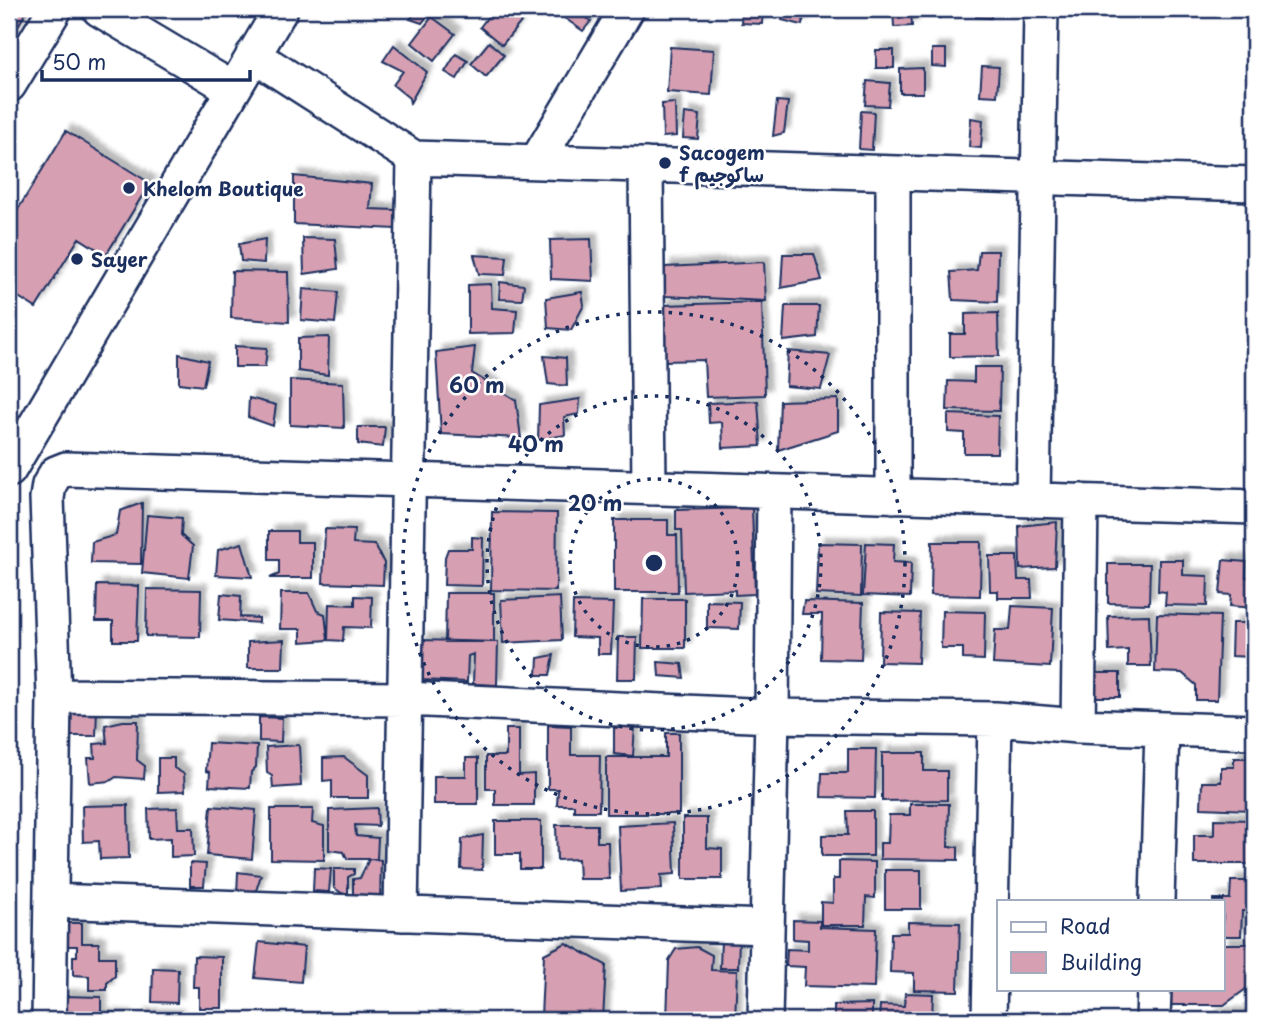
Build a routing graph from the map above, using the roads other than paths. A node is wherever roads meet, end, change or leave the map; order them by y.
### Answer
1 (55, 9) edge
2 (99, 9) edge
3 (281, 9) edge
4 (627, 9) edge
5 (1041, 9) edge
6 (253, 55) junction
7 (9, 85) edge
8 (233, 89) junction
9 (414, 158) junction
10 (537, 162) junction
11 (646, 165) junction
12 (893, 173) junction
13 (1038, 177) junction
14 (1254, 184) edge
15 (9, 470) edge
16 (409, 480) junction
17 (649, 488) junction
18 (774, 492) junction
19 (893, 496) junction
20 (1033, 500) junction
21 (1081, 501) junction
22 (1254, 507) edge
23 (54, 696) junction
24 (405, 699) junction
25 (772, 716) junction
26 (995, 719) junction
27 (1078, 726) junction
28 (1162, 729) junction
29 (1254, 732) edge
30 (1157, 900) edge
31 (52, 901) junction
32 (401, 914) junction
33 (766, 927) junction
34 (1154, 990) edge
35 (49, 1020) edge
36 (765, 1020) edge
37 (989, 1020) edge
38 (1153, 1020) edge

1 - 7 street
2 - 8 street
3 - 6 street
4 - 10 street
5 - 13 street
6 - 8 street
6 - 9 street
8 - 15 street
9 - 10 street
9 - 16 street
10 - 11 street
11 - 12 street
11 - 17 street
12 - 13 street
12 - 19 street
13 - 14 street
13 - 20 street
16 - 17 street
16 - 23 street
16 - 24 street
17 - 18 street
18 - 19 street
18 - 25 street
19 - 20 street
20 - 21 street
21 - 22 street
21 - 27 street
23 - 24 street
23 - 31 street
24 - 25 street
24 - 32 street
25 - 26 street
25 - 33 street
26 - 27 street
26 - 37 street
27 - 28 street
28 - 29 street
28 - 30 street
31 - 32 street
31 - 35 street
32 - 33 street
33 - 36 street
34 - 38 street

